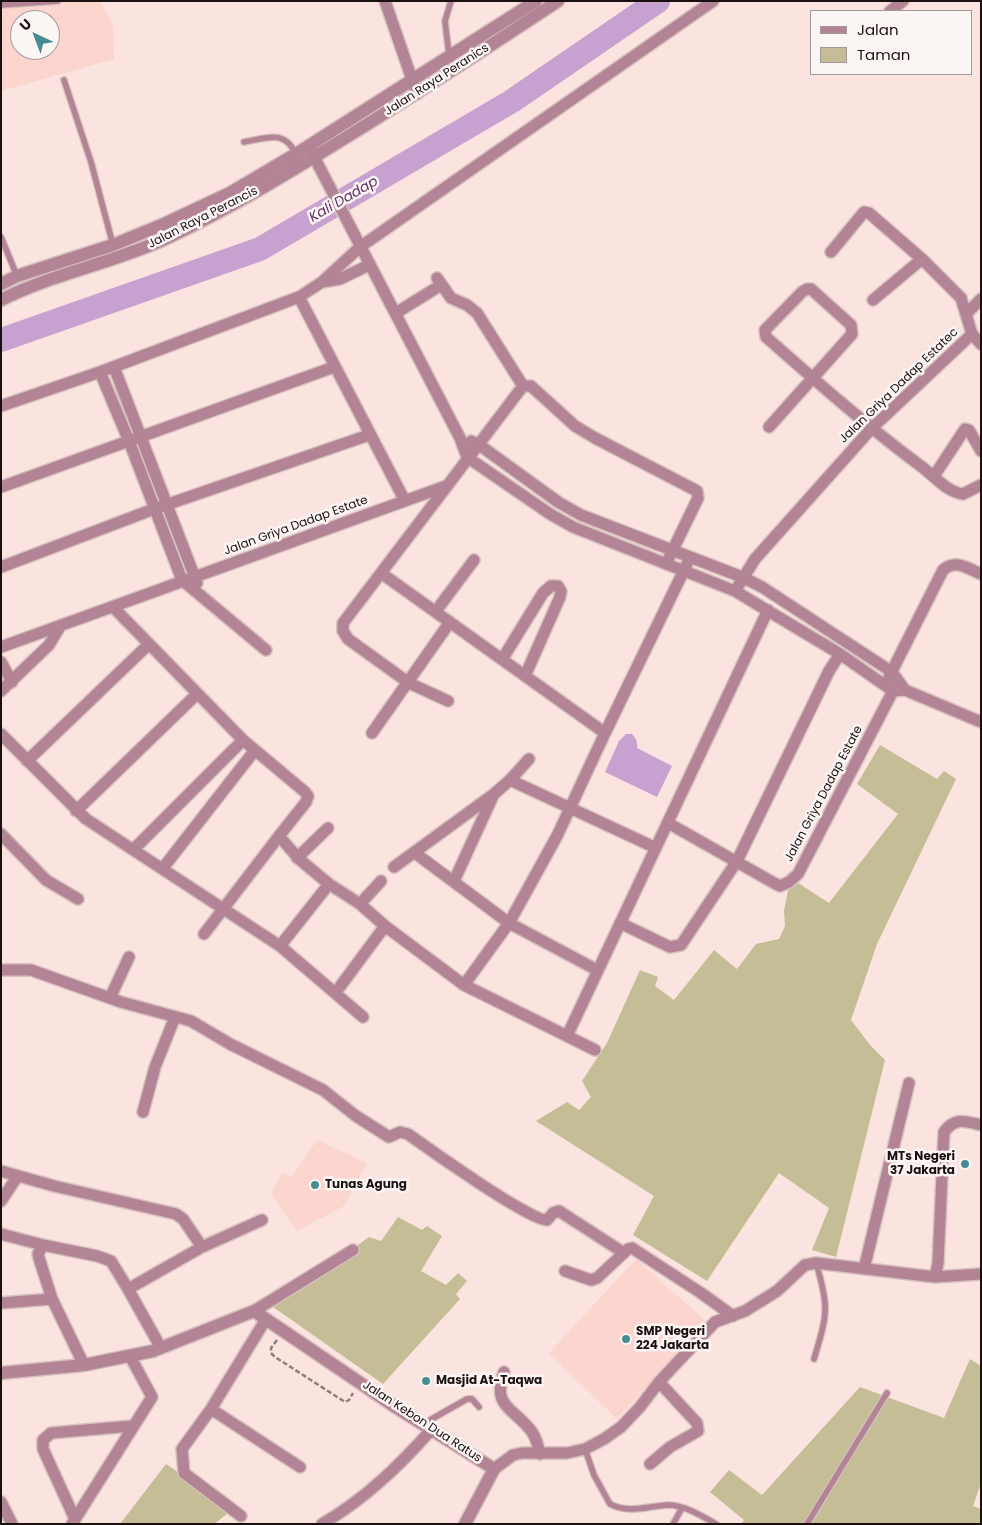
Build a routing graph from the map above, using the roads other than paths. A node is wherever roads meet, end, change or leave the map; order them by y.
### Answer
1 (58, 1) edge
2 (385, 1) edge
3 (451, 1) edge
4 (536, 1) edge
5 (558, 1) edge
6 (713, 1) edge
7 (904, 1) edge
8 (1, 5) edge
9 (891, 10) edge
10 (449, 57) junction
11 (64, 80) dead end
12 (412, 81) junction
13 (417, 94) junction
14 (244, 142) dead end
15 (312, 152) junction
16 (296, 154) junction
17 (1, 237) edge
18 (113, 245) junction
19 (360, 246) junction
20 (831, 252) dead end
21 (922, 259) junction
22 (369, 265) junction
23 (18, 276) junction
24 (322, 282) junction
25 (1, 284) edge
26 (299, 297) junction
27 (1, 300) edge
28 (873, 300) dead end
29 (981, 300) edge
30 (396, 313) junction
31 (966, 314) junction
32 (972, 334) junction
33 (981, 344) edge
34 (114, 367) junction
35 (334, 367) junction
36 (100, 372) junction
37 (812, 378) junction
38 (523, 386) junction
39 (1, 406) edge
40 (769, 427) dead end
41 (871, 429) junction
42 (369, 435) junction
43 (141, 437) junction
44 (460, 438) junction
45 (129, 440) junction
46 (478, 444) junction
47 (981, 451) edge
48 (467, 457) junction
49 (934, 476) junction
50 (981, 485) edge
51 (446, 486) junction
52 (1, 487) edge
53 (405, 501) junction
54 (167, 507) junction
55 (154, 510) junction
56 (671, 551) junction
57 (690, 558) junction
58 (474, 560) dead end
59 (666, 564) junction
60 (1, 567) edge
61 (684, 570) junction
62 (381, 572) junction
63 (981, 574) edge
64 (195, 576) junction
65 (742, 577) junction
66 (182, 580) junction
67 (197, 590) junction
68 (735, 591) junction
69 (113, 607) junction
70 (768, 610) junction
71 (436, 611) junction
72 (450, 622) junction
73 (61, 625) junction
74 (148, 646) junction
75 (1, 647) edge
76 (266, 650) dead end
77 (840, 654) junction
78 (502, 658) junction
79 (1, 662) edge
80 (896, 675) junction
81 (525, 676) junction
82 (12, 682) junction
83 (409, 683) junction
84 (889, 688) junction
85 (905, 690) junction
86 (1, 691) edge
87 (197, 694) junction
88 (448, 701) dead end
89 (981, 722) edge
90 (372, 733) dead end
91 (605, 733) junction
92 (1, 734) edge
93 (244, 740) junction
94 (255, 750) junction
95 (529, 760) dead end
96 (27, 761) junction
97 (510, 780) junction
98 (494, 794) junction
99 (571, 809) junction
100 (76, 811) junction
101 (668, 823) junction
102 (328, 828) dead end
103 (279, 836) junction
104 (4, 842) edge
105 (656, 848) junction
106 (134, 849) junction
107 (415, 853) junction
108 (297, 858) junction
109 (737, 862) junction
110 (394, 867) dead end
111 (164, 868) junction
112 (381, 881) dead end
113 (454, 881) junction
114 (329, 884) junction
115 (78, 899) dead end
116 (360, 904) junction
117 (224, 908) junction
118 (509, 923) junction
119 (620, 923) junction
120 (384, 926) junction
121 (204, 934) dead end
122 (280, 946) junction
123 (129, 957) dead end
124 (1, 970) edge
125 (597, 970) junction
126 (464, 985) junction
127 (336, 992) junction
128 (110, 998) junction
129 (175, 1017) junction
130 (363, 1017) dead end
131 (567, 1036) junction
132 (596, 1050) dead end
133 (909, 1083) dead end
134 (143, 1112) dead end
135 (981, 1125) edge
136 (1, 1171) edge
137 (17, 1176) junction
138 (1, 1201) edge
139 (262, 1220) dead end
140 (1, 1234) edge
141 (43, 1245) junction
142 (202, 1248) junction
143 (353, 1250) dead end
144 (624, 1252) junction
145 (816, 1263) junction
146 (864, 1269) junction
147 (565, 1270) dead end
148 (981, 1274) edge
149 (935, 1277) junction
150 (128, 1289) junction
151 (52, 1299) junction
152 (1, 1303) edge
153 (254, 1311) junction
154 (733, 1316) junction
155 (266, 1319) junction
156 (161, 1348) junction
157 (130, 1356) junction
158 (814, 1360) dead end
159 (84, 1365) junction
160 (504, 1372) dead end
161 (1, 1373) edge
162 (659, 1382) junction
163 (887, 1393) dead end
164 (479, 1407) dead end
165 (211, 1409) junction
166 (132, 1426) junction
167 (428, 1427) junction
168 (585, 1449) junction
169 (540, 1454) junction
170 (650, 1464) dead end
171 (300, 1467) dead end
172 (494, 1469) junction
173 (1, 1502) edge
174 (682, 1508) junction
175 (241, 1516) dead end
176 (74, 1521) edge
177 (8, 1522) edge
178 (322, 1524) edge
179 (465, 1524) edge
180 (674, 1524) edge
181 (716, 1524) edge
182 (808, 1524) edge

1 - 8 lane
2 - 12 street
3 - 10 lane
4 - 10 street, Jalan Raya Peranics
5 - 13 street, Jalan Raya Peranics
6 - 19 street
7 - 9 street
10 - 12 street, Jalan Raya Peranics
11 - 18 lane
12 - 13 street
12 - 15 street, Jalan Raya Peranics
13 - 15 street, Jalan Raya Peranics
14 - 16 lane
15 - 16 street, Jalan Raya Perancis
15 - 19 street
15 - 27 street, Jalan Raya Perancis
16 - 18 street, Jalan Raya Perancis
17 - 23 lane
18 - 23 street, Jalan Raya Perancis
19 - 22 street
19 - 24 street
20 - 21 street, Jalan Griya Dadap Estatec
21 - 28 street
21 - 31 street, Jalan Griya Dadap Estatec
22 - 24 street
22 - 30 street
23 - 25 street, Jalan Raya Perancis
24 - 26 street
26 - 34 street
26 - 35 street
29 - 31 street
30 - 38 street
30 - 44 street
31 - 32 street, Jalan Griya Dadap Estatec
32 - 33 street
32 - 41 street, Jalan Griya Dadap Estatec
34 - 36 street
34 - 43 street
35 - 42 street
35 - 43 street
36 - 39 street
36 - 45 street
37 - 37 street
37 - 40 street
37 - 41 street
38 - 46 street
38 - 56 street
41 - 49 street
41 - 65 street, Jalan Griya Dadap Estatec
42 - 53 street
42 - 54 street
43 - 45 street
43 - 54 street
44 - 46 street
44 - 48 street
45 - 52 street
45 - 55 street
46 - 48 street
46 - 56 street
47 - 49 street
48 - 51 street
48 - 59 street
49 - 50 street
51 - 53 street, Jalan Griya Dadap Estate
51 - 62 street
53 - 64 street, Jalan Griya Dadap Estate
54 - 55 street
54 - 64 street
55 - 60 street
55 - 66 street
56 - 57 street
56 - 59 street
57 - 61 street
57 - 65 street
58 - 71 street
59 - 61 street
61 - 68 street
61 - 91 street
62 - 71 street
62 - 83 street
63 - 80 street, Jalan Griya Dadap Estate
64 - 66 street, Jalan Griya Dadap Estate
64 - 67 street
65 - 68 street
65 - 80 street
66 - 67 street
66 - 69 street, Jalan Griya Dadap Estate
67 - 76 street
68 - 70 street
69 - 73 street, Jalan Griya Dadap Estate
69 - 74 street
70 - 77 street
70 - 101 street
71 - 72 street
72 - 78 street
72 - 83 street
73 - 75 street, Jalan Griya Dadap Estate
73 - 82 street
74 - 87 street
74 - 96 street
77 - 84 street
77 - 109 street
78 - 81 street
78 - 81 street
79 - 82 street
80 - 84 street, Jalan Griya Dadap Estate
80 - 85 street
81 - 91 street
82 - 86 street
83 - 88 street
83 - 90 street
84 - 85 street
84 - 109 street, Jalan Griya Dadap Estate
85 - 89 street
87 - 93 street
87 - 100 street
91 - 99 street
92 - 96 street
93 - 94 street
93 - 106 street
94 - 103 street
94 - 111 street
95 - 97 street
96 - 100 street
97 - 98 street
97 - 99 street
98 - 107 street
98 - 113 street
99 - 105 street
99 - 118 street
100 - 106 street
101 - 105 street
101 - 109 street, Jalan Griya Dadap Estate
102 - 108 street
103 - 108 street
103 - 117 street
104 - 115 street
105 - 119 street
106 - 111 street
107 - 110 street
107 - 113 street
108 - 114 street
109 - 119 street
111 - 117 street
112 - 116 street
113 - 118 street
114 - 116 street
114 - 122 street
116 - 120 street
117 - 121 street
117 - 122 street
118 - 125 street
118 - 126 street
119 - 125 street
120 - 126 street
120 - 127 street
122 - 127 street
123 - 128 street
124 - 128 street
125 - 131 street
126 - 131 street
127 - 130 street
128 - 129 street
129 - 134 street
129 - 144 street
131 - 132 street
133 - 146 street
135 - 149 street
136 - 137 street
137 - 138 street
137 - 142 street
139 - 142 street
140 - 141 street
141 - 150 street
141 - 151 street
142 - 150 street
143 - 153 street
144 - 147 street
144 - 154 street
145 - 146 street
145 - 154 street, Jalan Kebon Dua Ratus
145 - 158 lane
146 - 149 street
148 - 149 street
150 - 156 street
151 - 152 street
151 - 159 street
153 - 155 street, Jalan Kebon Dua Ratus
153 - 156 street
154 - 162 street, Jalan Kebon Dua Ratus
155 - 165 street
155 - 167 street, Jalan Kebon Dua Ratus
156 - 157 street
157 - 159 street
157 - 166 street
159 - 161 street
160 - 169 street
162 - 168 street, Jalan Kebon Dua Ratus
162 - 170 street
163 - 182 lane
164 - 167 lane
165 - 171 street
165 - 175 street
166 - 176 street
166 - 176 street
167 - 172 street, Jalan Kebon Dua Ratus
167 - 178 street
168 - 169 street, Jalan Kebon Dua Ratus
168 - 174 lane
169 - 172 street, Jalan Kebon Dua Ratus
172 - 179 street
173 - 177 street
174 - 180 lane
174 - 181 lane

